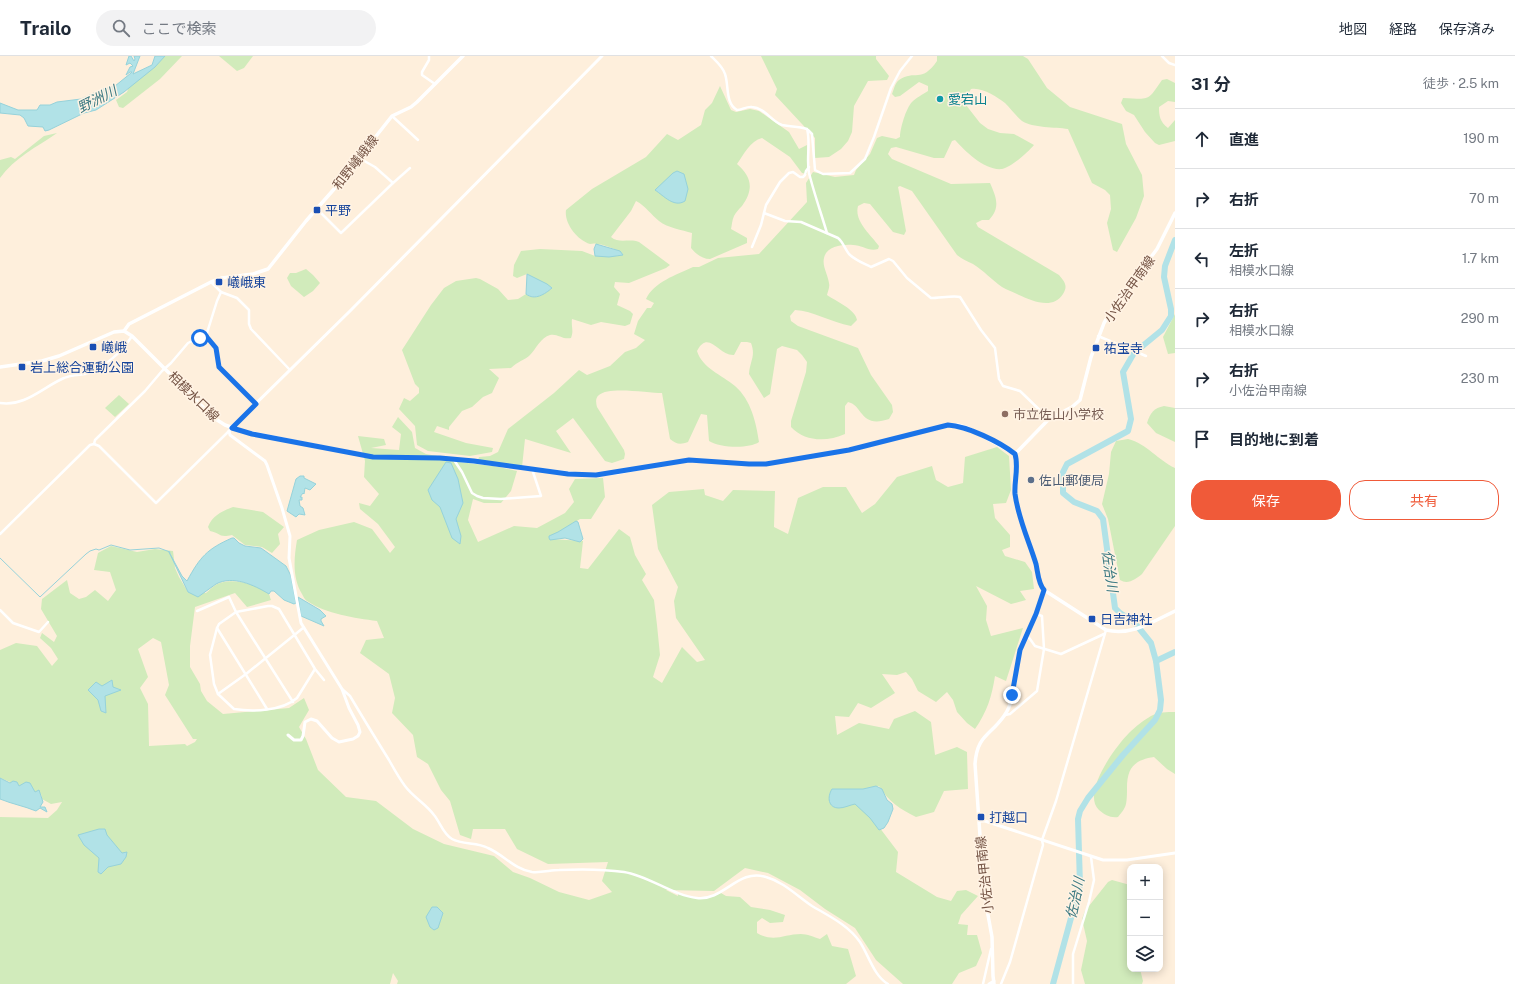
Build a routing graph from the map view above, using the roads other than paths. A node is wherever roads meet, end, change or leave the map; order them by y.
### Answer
1 (429, 56) edge
2 (463, 56) edge
3 (602, 56) edge
4 (712, 56) edge
5 (912, 56) edge
6 (1162, 56) edge
7 (1175, 65) edge
8 (435, 84) junction
9 (392, 116) junction
10 (807, 129) junction
11 (418, 140) dead end
12 (359, 158) junction
13 (809, 167) junction
14 (410, 168) dead end
15 (393, 183) junction
16 (317, 209) junction
17 (764, 213) junction
18 (1175, 213) edge
19 (827, 233) junction
20 (752, 248) dead end
21 (211, 282) junction
22 (221, 292) junction
23 (124, 331) junction
24 (132, 336) junction
25 (206, 336) junction
26 (1098, 336) junction
27 (1146, 356) dead end
28 (0, 367) edge
29 (165, 369) junction
30 (290, 370) junction
31 (0, 403) edge
32 (256, 404) junction
33 (1049, 420) junction
34 (232, 428) junction
35 (229, 431) junction
36 (94, 444) junction
37 (1015, 454) junction
38 (453, 459) junction
39 (532, 469) junction
40 (0, 534) edge
41 (1044, 590) junction
42 (0, 610) edge
43 (1175, 610) edge
44 (196, 611) dead end
45 (236, 612) junction
46 (1036, 614) junction
47 (48, 622) dead end
48 (217, 628) junction
49 (303, 628) junction
50 (1106, 630) junction
51 (1104, 634) junction
52 (1026, 635) junction
53 (295, 636) junction
54 (1044, 649) junction
55 (266, 658) junction
56 (315, 670) junction
57 (246, 674) junction
58 (324, 680) dead end
59 (342, 689) junction
60 (218, 694) junction
61 (293, 702) junction
62 (267, 709) junction
63 (1005, 715) junction
64 (288, 735) dead end
65 (980, 821) junction
66 (1042, 840) junction
67 (1175, 853) edge
68 (1091, 857) junction
69 (993, 948) junction
70 (994, 983) edge
71 (888, 984) edge
72 (983, 984) edge
73 (989, 984) edge
74 (1001, 984) edge
75 (1073, 984) edge

1 - 8 street
2 - 8 main road, 和野嶬峨線
3 - 30 street
4 - 10 street
5 - 10 street
6 - 7 street
8 - 9 main road, 和野嶬峨線
9 - 11 street
9 - 12 main road, 和野嶬峨線
10 - 13 street
12 - 15 street
12 - 16 main road, 和野嶬峨線
13 - 17 street
13 - 19 street
14 - 15 street
15 - 16 street
16 - 21 main road, 和野嶬峨線
17 - 19 street
17 - 20 street
18 - 26 main road, 小佐治甲南線
19 - 33 street
21 - 22 street
21 - 23 main road, 和野嶬峨線
22 - 25 street
22 - 30 street
23 - 24 main road, 相模水口線
23 - 28 main road
24 - 29 main road, 相模水口線
24 - 31 street
25 - 29 street
25 - 32 street
26 - 27 street
26 - 33 main road, 小佐治甲南線
29 - 34 main road, 相模水口線
29 - 36 street
30 - 32 street
32 - 34 street
33 - 37 main road, 小佐治甲南線
34 - 35 street
34 - 38 main road, 相模水口線
35 - 36 street
35 - 49 street
36 - 40 street
37 - 39 main road, 相模水口線
37 - 41 main road
38 - 39 main road, 相模水口線
38 - 39 street
41 - 46 main road, 小佐治甲南線
41 - 50 main road
42 - 47 street
43 - 50 main road
44 - 45 street
45 - 48 street
45 - 53 street
45 - 55 street
46 - 52 main road, 小佐治甲南線
46 - 54 street
48 - 57 street
48 - 60 street
49 - 53 street
49 - 59 street
50 - 51 street
51 - 54 street
51 - 66 street
52 - 54 street
52 - 63 main road, 小佐治甲南線
53 - 55 street
53 - 56 street
54 - 63 street
55 - 57 street
55 - 61 street
56 - 58 street
56 - 61 street
57 - 60 street
57 - 62 street
59 - 64 street
59 - 71 street
60 - 62 street
61 - 62 street
63 - 65 main road, 小佐治甲南線
65 - 66 street
65 - 69 main road, 小佐治甲南線
66 - 68 street
66 - 74 street
67 - 68 street
68 - 75 street
69 - 70 main road, 小佐治甲南線
69 - 72 street
70 - 73 street

